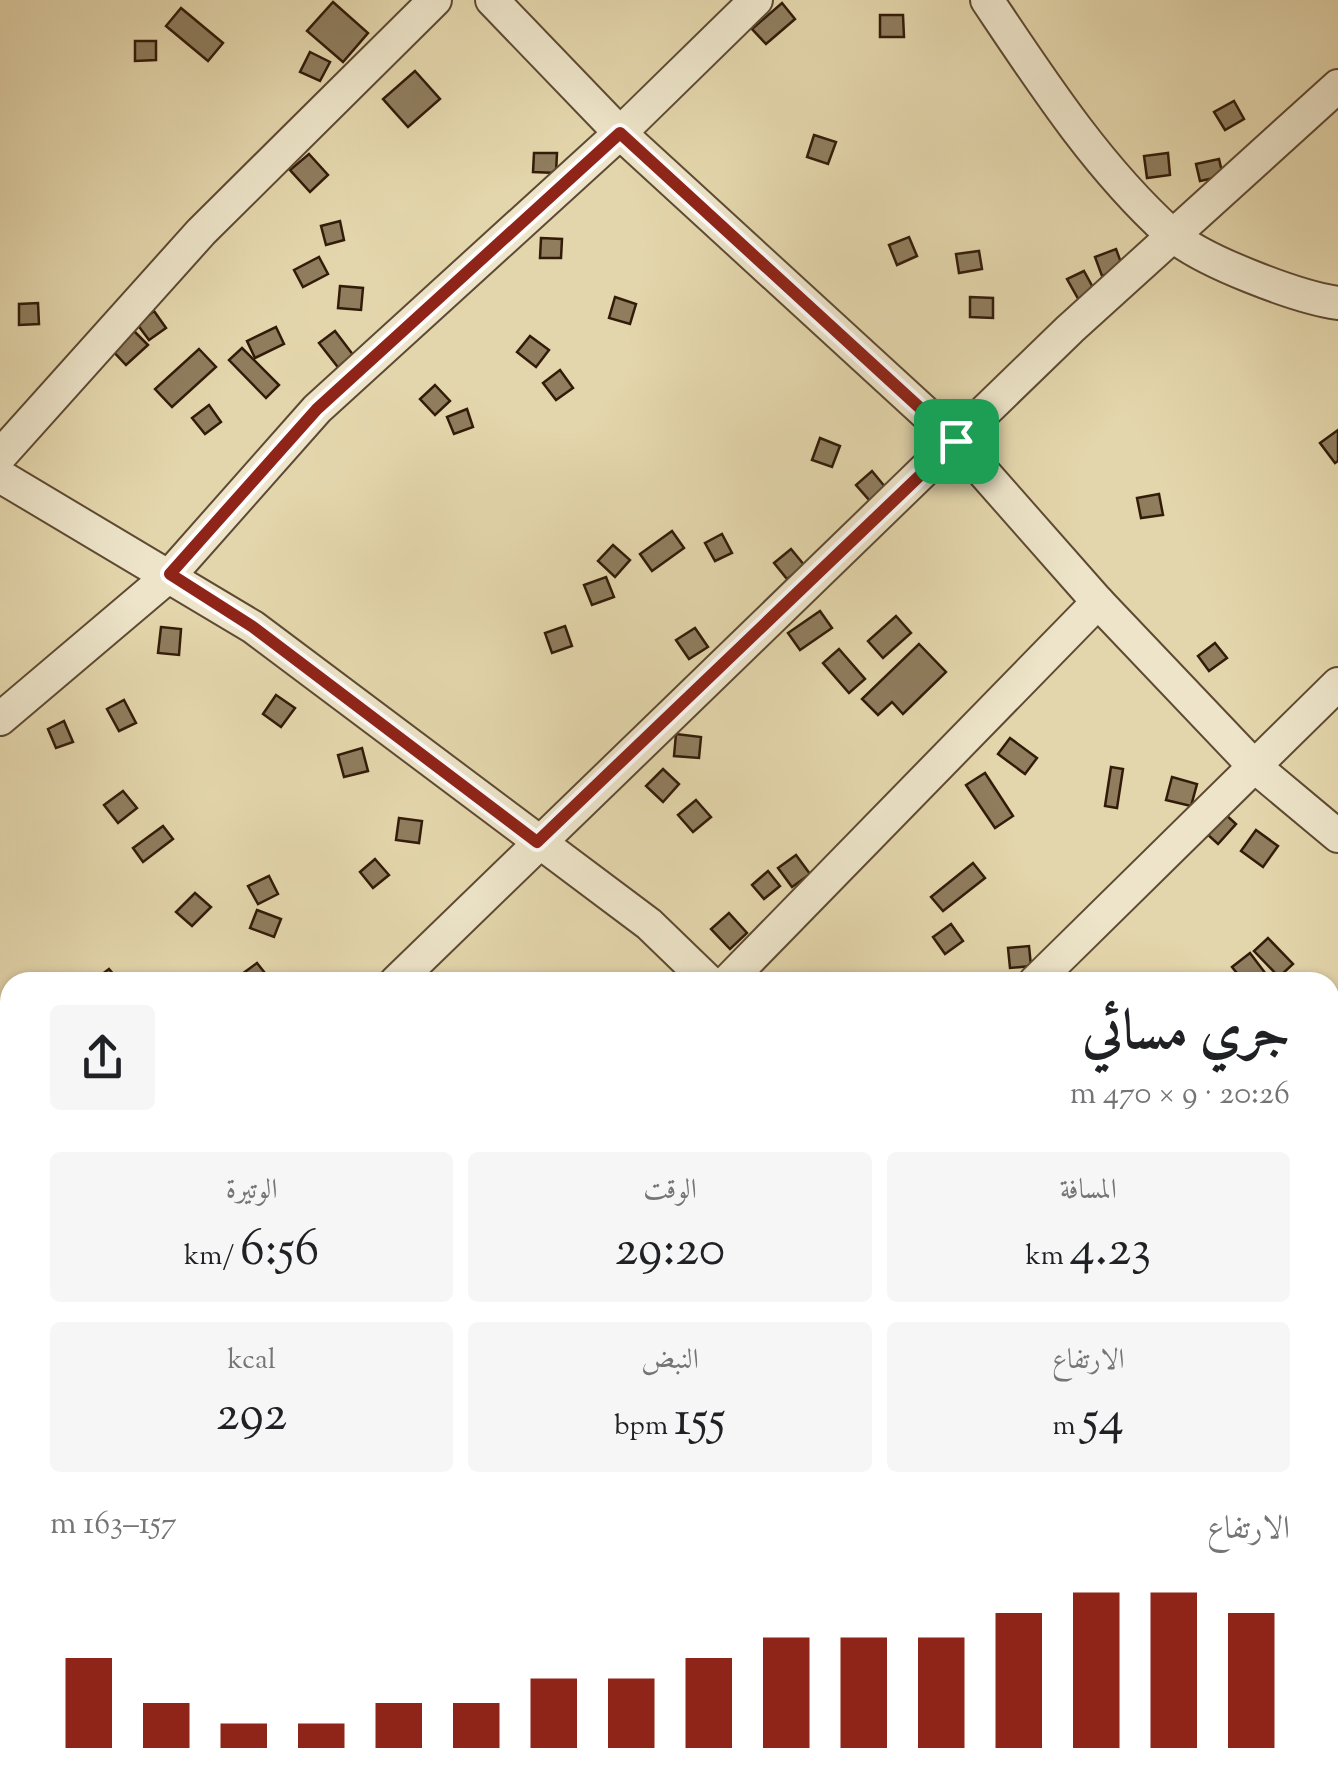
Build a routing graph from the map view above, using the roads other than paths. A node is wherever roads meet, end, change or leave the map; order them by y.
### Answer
1 (435, 0) edge
2 (492, 0) edge
3 (756, 0) edge
4 (987, 0) edge
5 (1338, 86) edge
6 (620, 133) junction
7 (1172, 236) junction
8 (1338, 302) edge
9 (956, 441) junction
10 (0, 456) edge
11 (0, 476) edge
12 (170, 574) junction
13 (1098, 602) junction
14 (1338, 684) edge
15 (0, 720) edge
16 (1253, 765) junction
17 (1338, 836) edge
18 (537, 842) junction
19 (406, 972) edge
20 (699, 972) edge
21 (737, 972) edge
22 (1045, 972) edge

1 - 10 street
2 - 6 street
3 - 6 street
4 - 7 street
5 - 7 street
6 - 9 street
6 - 12 street
7 - 8 street
7 - 9 street
9 - 13 street
9 - 18 street
11 - 12 street
12 - 15 street
12 - 18 street
13 - 16 street
13 - 21 street
14 - 16 street
16 - 17 street
16 - 22 street
18 - 19 street
18 - 20 street

